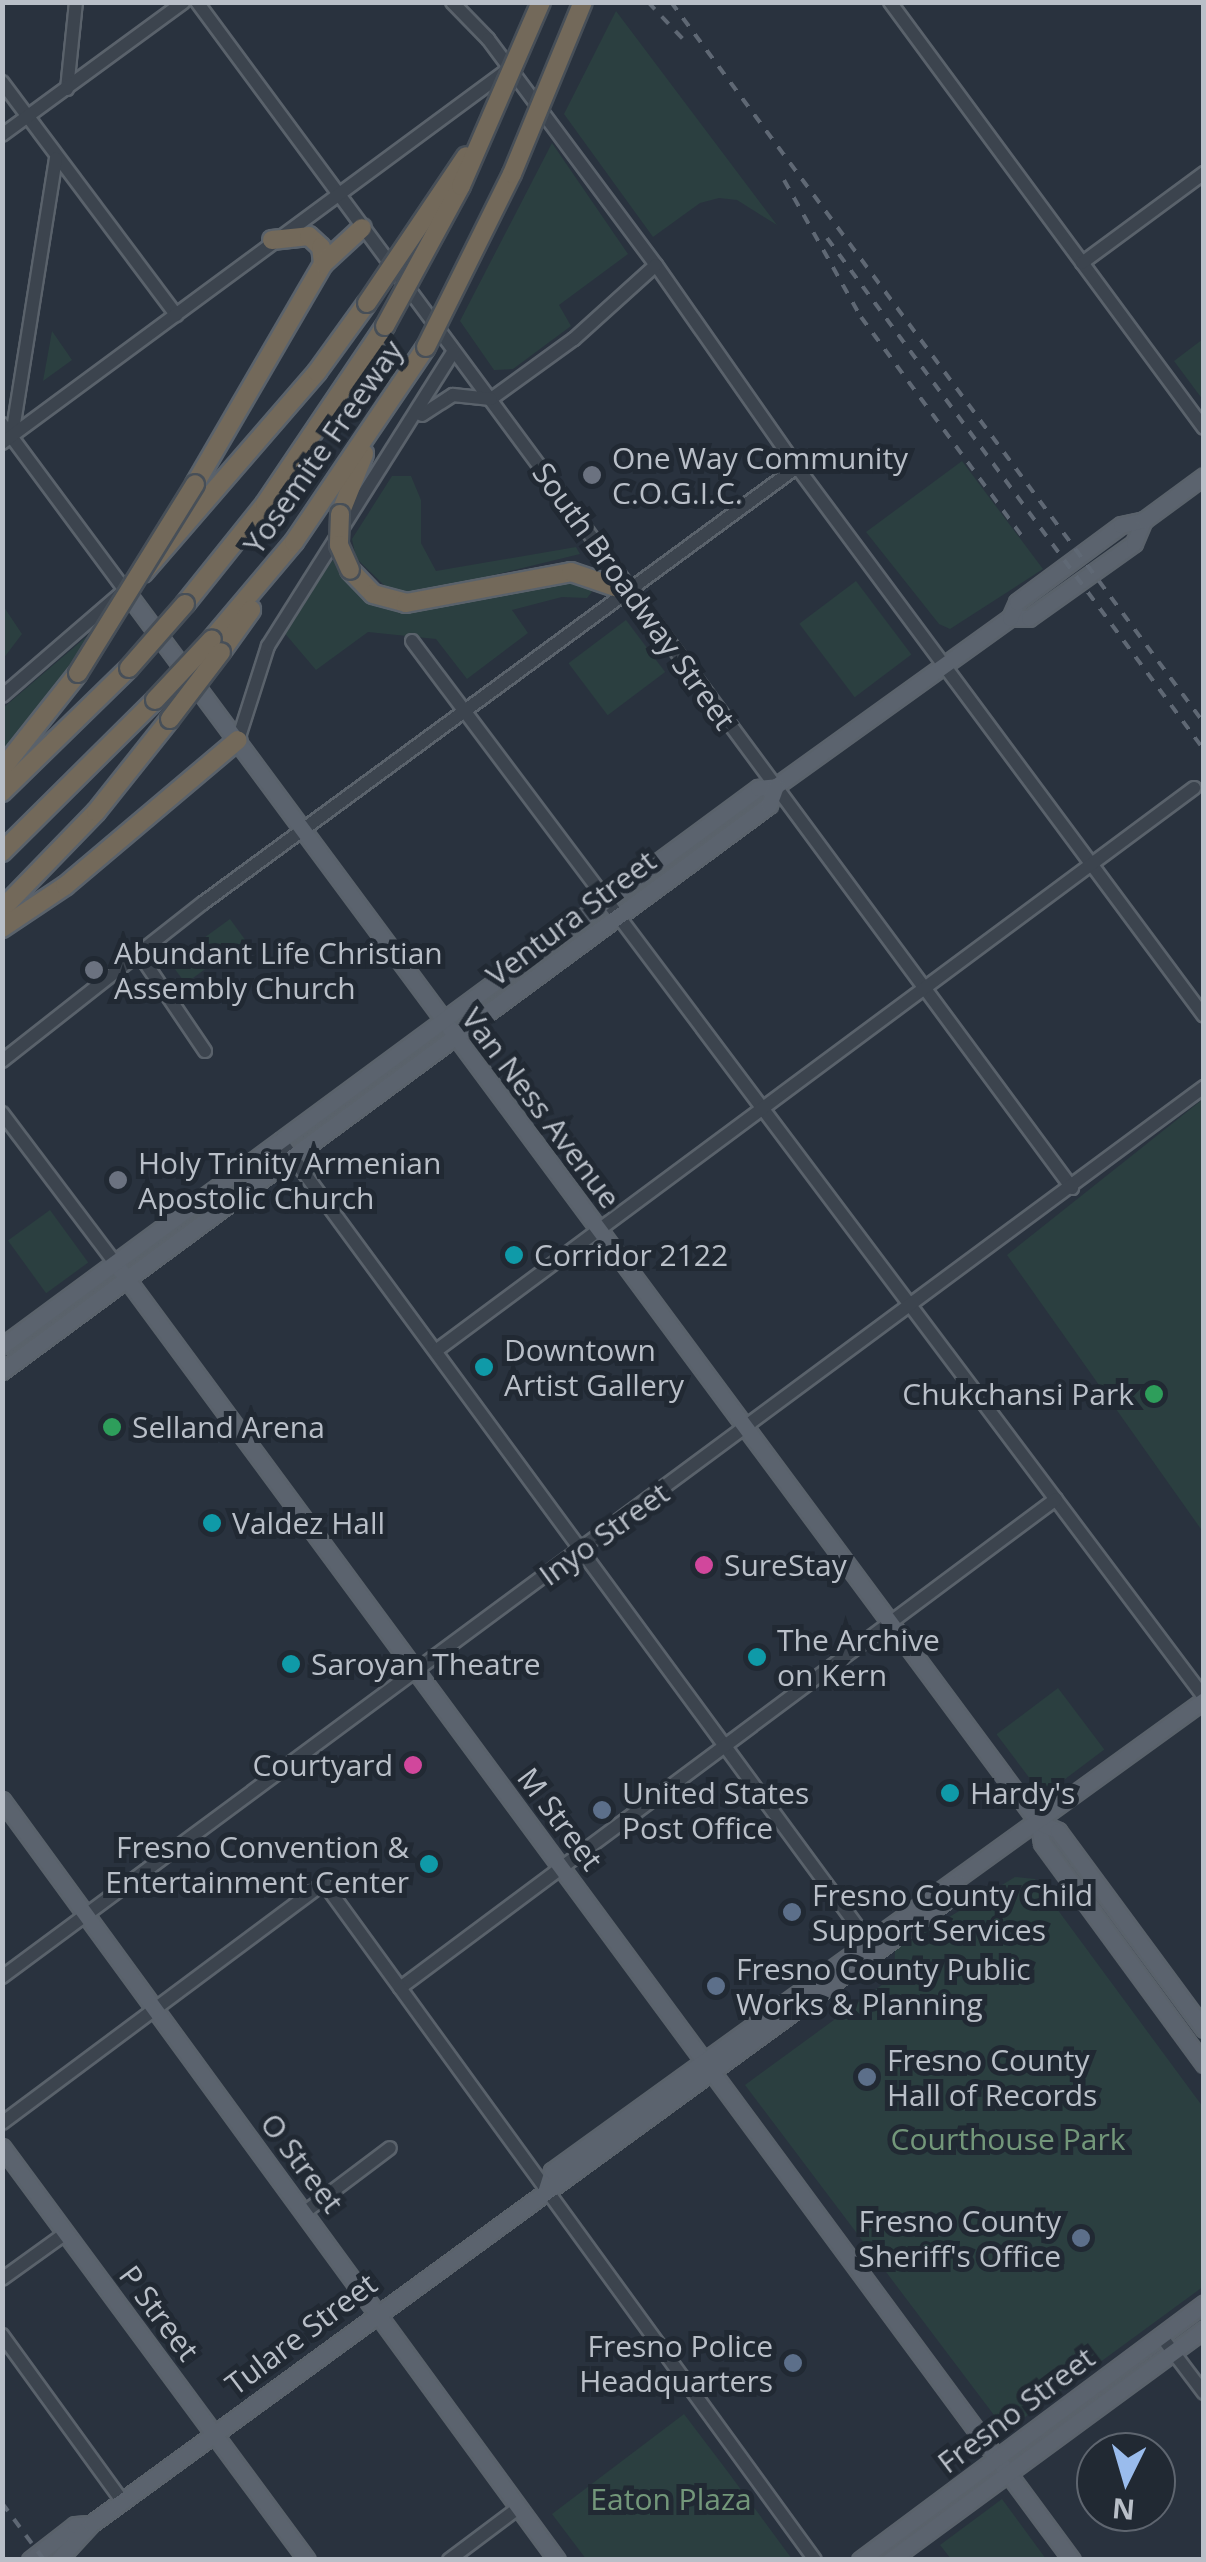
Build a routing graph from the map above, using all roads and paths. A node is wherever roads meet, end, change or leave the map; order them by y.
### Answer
1 (76, 2) edge
2 (184, 2) edge
3 (197, 2) edge
4 (452, 2) edge
5 (541, 2) edge
6 (583, 2) edge
7 (890, 2) edge
8 (510, 68) junction
9 (2, 82) edge
10 (67, 89) junction
11 (504, 96) junction
12 (28, 117) junction
13 (2, 135) edge
14 (56, 158) junction
15 (1204, 172) edge
16 (334, 192) junction
17 (362, 228) junction
18 (272, 240) junction
19 (1082, 263) junction
20 (323, 264) junction
21 (656, 265) junction
22 (176, 314) junction
23 (454, 352) junction
24 (490, 399) junction
25 (381, 411) junction
26 (2, 424) edge
27 (409, 427) junction
28 (1204, 428) edge
29 (7, 440) edge
30 (797, 467) junction
31 (1204, 476) edge
32 (125, 590) junction
33 (626, 591) junction
34 (412, 640) dead end
35 (217, 646) junction
36 (945, 665) junction
37 (2, 696) edge
38 (464, 710) junction
39 (238, 740) junction
40 (2, 769) edge
41 (776, 786) junction
42 (1194, 788) dead end
43 (2, 792) edge
44 (306, 829) junction
45 (2, 852) edge
46 (1091, 864) junction
47 (606, 902) junction
48 (618, 917) junction
49 (7, 919) edge
50 (140, 955) junction
51 (922, 990) junction
52 (1204, 1016) edge
53 (443, 1022) junction
54 (456, 1038) junction
55 (205, 1052) dead end
56 (2, 1061) edge
57 (1204, 1087) edge
58 (762, 1108) junction
59 (2, 1113) edge
60 (280, 1140) junction
61 (291, 1155) junction
62 (1072, 1188) junction
63 (598, 1230) junction
64 (115, 1264) junction
65 (128, 1280) junction
66 (914, 1305) junction
67 (2, 1346) edge
68 (437, 1350) junction
69 (2, 1370) edge
70 (746, 1428) junction
71 (1056, 1498) junction
72 (580, 1552) junction
73 (890, 1622) junction
74 (416, 1673) junction
75 (1204, 1699) edge
76 (724, 1747) junction
77 (2, 1800) edge
78 (1038, 1822) junction
79 (562, 1868) junction
80 (1080, 1896) junction
81 (85, 1914) junction
82 (1143, 1945) junction
83 (871, 1946) junction
84 (2, 1977) edge
85 (400, 1988) junction
86 (155, 2009) junction
87 (1204, 2028) edge
88 (1204, 2064) edge
89 (708, 2066) junction
90 (2, 2123) edge
91 (2, 2147) edge
92 (390, 2148) dead end
93 (546, 2189) junction
94 (304, 2212) junction
95 (66, 2232) junction
96 (2, 2279) edge
97 (1204, 2304) edge
98 (378, 2310) junction
99 (1204, 2328) edge
100 (2, 2335) edge
101 (1161, 2336) junction
102 (1140, 2352) junction
103 (1172, 2352) junction
104 (1204, 2394) edge
105 (1077, 2423) junction
106 (214, 2433) junction
107 (1002, 2466) junction
108 (122, 2501) junction
109 (517, 2509) junction
110 (91, 2524) junction
111 (30, 2560) edge
112 (58, 2560) edge
113 (307, 2560) edge
114 (449, 2560) edge
115 (557, 2560) edge
116 (815, 2560) edge
117 (860, 2560) edge
118 (890, 2560) edge
119 (1072, 2560) edge

1 - 10 street
2 - 10 street
3 - 16 street, South Broadway Street
4 - 8 street
5 - 11 highway, Yosemite Freeway, bridge
6 - 25 highway, Yosemite Freeway, bridge
7 - 19 street
8 - 16 street
8 - 21 street
9 - 12 street
10 - 12 street
11 - 32 highway, bridge
11 - 43 highway, Yosemite Freeway, bridge
12 - 13 street
12 - 14 street
14 - 22 street
14 - 29 street
15 - 19 street
16 - 17 street, South Broadway Street
16 - 18 street
17 - 20 highway
17 - 23 street, South Broadway Street
18 - 20 highway
18 - 22 street
19 - 28 street
20 - 40 highway, bridge
21 - 24 street
21 - 30 street
22 - 29 street
23 - 24 street, South Broadway Street
23 - 27 street
24 - 27 street
24 - 33 street, South Broadway Street
25 - 33 highway, bridge
25 - 35 highway, Yosemite Freeway
26 - 29 street, Van Ness Avenue
27 - 39 street
29 - 32 street, Van Ness Avenue
30 - 33 street
30 - 36 street
31 - 36 main road, Ventura Street
32 - 37 street
32 - 39 main road, Van Ness Avenue
33 - 38 street
33 - 41 street, South Broadway Street
34 - 38 street
35 - 45 highway, bridge
35 - 49 highway, bridge
36 - 41 main road, Ventura Street
36 - 46 street
38 - 44 street
38 - 47 street
39 - 44 main road, Van Ness Avenue
39 - 49 highway
41 - 47 main road, Ventura Street
41 - 48 main road, Ventura Street
41 - 51 street, South Broadway Street
42 - 46 street
44 - 50 street
44 - 53 main road, Van Ness Avenue
46 - 51 street
46 - 52 street
47 - 48 street
47 - 53 main road, Ventura Street
48 - 54 main road, Ventura Street
48 - 58 street
50 - 55 street
50 - 56 street
51 - 58 street
51 - 62 street, South Broadway Street
53 - 54 main road, Van Ness Avenue
53 - 60 main road, Ventura Street
54 - 61 main road, Ventura Street
54 - 63 main road, Van Ness Avenue
57 - 62 street, Inyo Street
58 - 63 street
58 - 66 street
59 - 64 street, M Street
60 - 61 street
60 - 64 main road, Ventura Street
61 - 65 main road, Ventura Street
61 - 68 street
62 - 66 street, Inyo Street
63 - 68 street
63 - 70 main road, Van Ness Avenue
64 - 65 main road, M Street
64 - 67 main road, Ventura Street
65 - 69 main road, Ventura Street
65 - 74 main road, M Street
66 - 70 street, Inyo Street
66 - 71 street
68 - 72 street
70 - 72 street, Inyo Street
70 - 73 main road, Van Ness Avenue
71 - 73 street
71 - 75 street
72 - 74 street, Inyo Street
72 - 76 street
73 - 76 street
73 - 78 main road, Van Ness Avenue
74 - 79 main road, M Street
74 - 81 street, Inyo Street
75 - 78 main road, Tulare Street
76 - 79 street
76 - 83 street
77 - 81 main road, O Street
78 - 80 main road, Van Ness Avenue
78 - 82 main road, Van Ness Avenue
78 - 83 main road, Tulare Street
79 - 85 street
79 - 89 main road, M Street
80 - 82 main road
80 - 88 main road, Van Ness Avenue
81 - 84 street, Inyo Street
81 - 86 main road, O Street
82 - 87 main road, Van Ness Avenue
83 - 89 main road, Tulare Street
85 - 86 street
85 - 93 street
86 - 90 street
86 - 94 main road, O Street
89 - 93 main road, Tulare Street
89 - 107 main road, M Street
91 - 95 main road, P Street
92 - 94 street
93 - 98 main road, Tulare Street
93 - 116 street
94 - 98 main road, O Street
95 - 96 street
95 - 106 main road, P Street
97 - 101 main road, Fresno Street
98 - 106 main road, Tulare Street
98 - 109 main road, O Street
99 - 103 main road, Fresno Street
100 - 108 street
101 - 102 main road, Fresno Street
101 - 103 street
102 - 105 main road
102 - 107 main road, Fresno Street
103 - 104 street
103 - 105 main road, Fresno Street
105 - 107 main road, Fresno Street
106 - 108 main road, Tulare Street
106 - 113 main road, P Street
107 - 117 main road, Fresno Street
107 - 118 main road, Fresno Street
107 - 119 main road, M Street
108 - 110 main road, Tulare Street
109 - 114 street
109 - 115 main road, O Street
110 - 111 main road, Tulare Street
110 - 112 main road, Tulare Street

